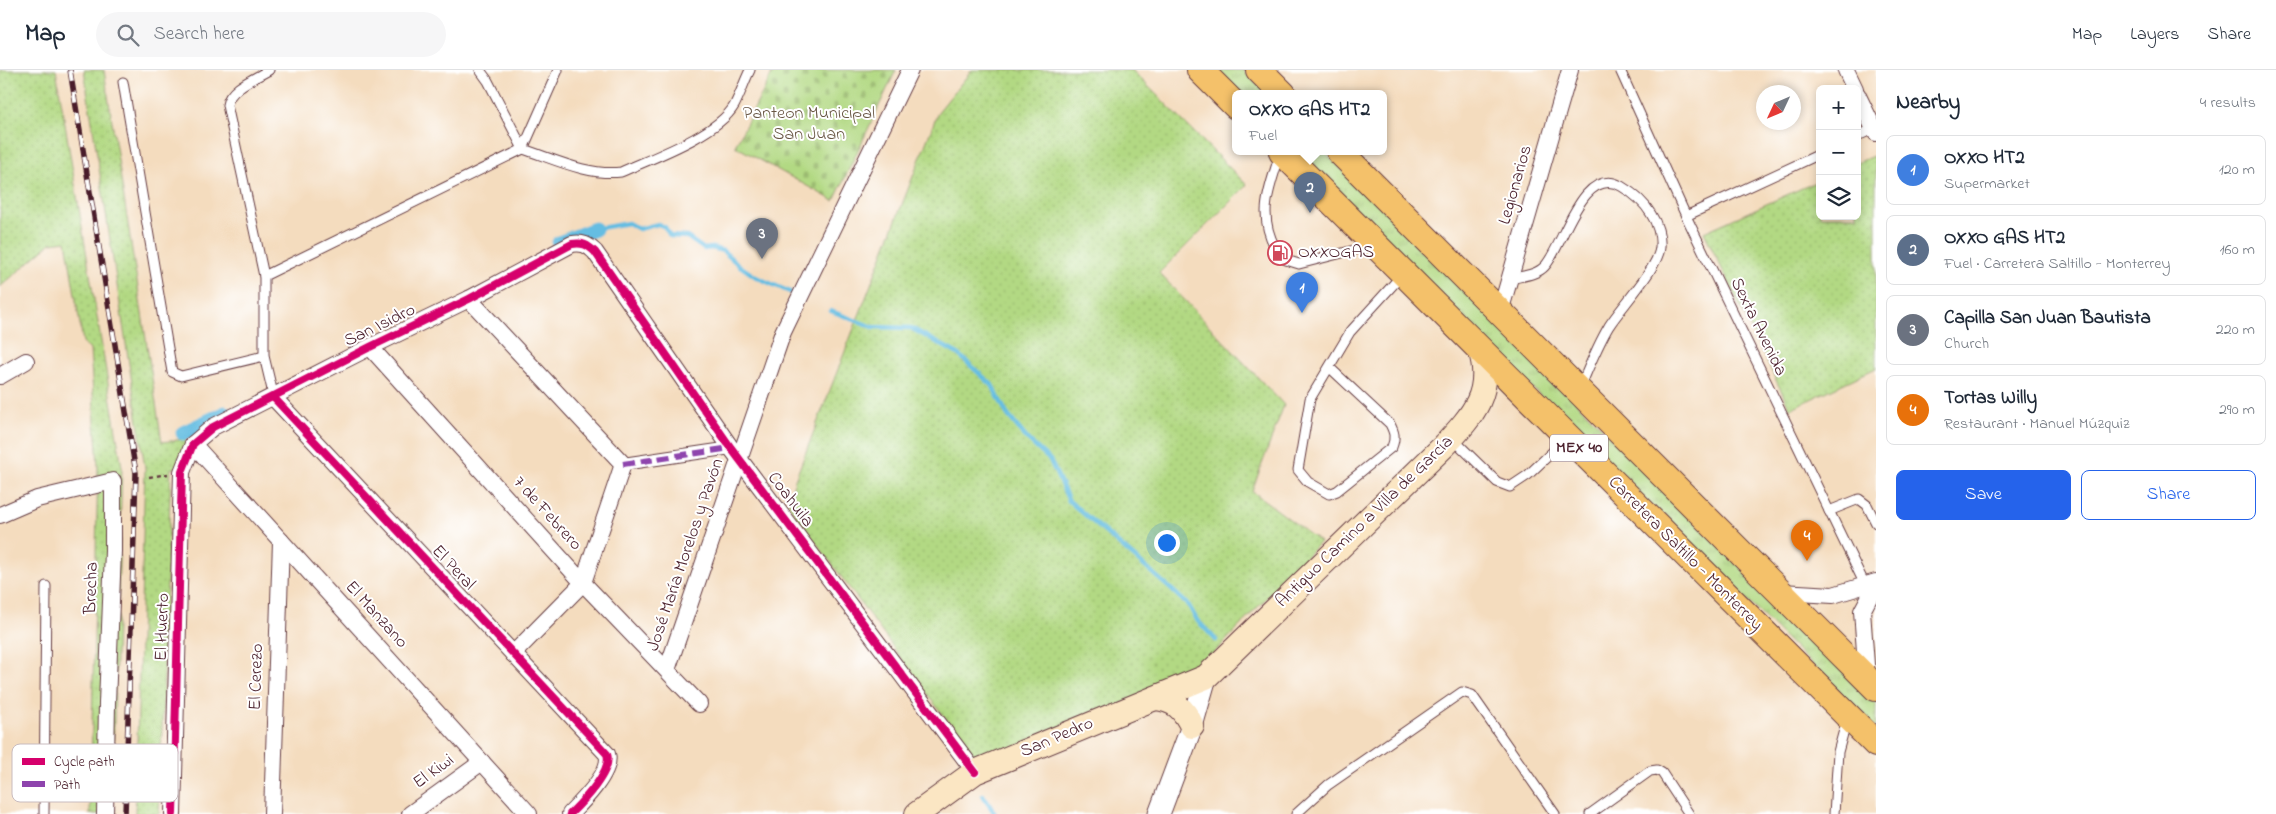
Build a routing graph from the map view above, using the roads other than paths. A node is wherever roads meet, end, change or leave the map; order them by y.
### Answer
1 (269, 70) edge
2 (480, 70) edge
3 (558, 70) edge
4 (750, 70) edge
5 (910, 70) edge
6 (1200, 70) edge
7 (1259, 70) edge
8 (1570, 70) edge
9 (1620, 70) edge
10 (1846, 70) edge
11 (123, 82) dead end
12 (1853, 85) edge
13 (1279, 90) edge
14 (1232, 102) edge
15 (1861, 102) edge
16 (1875, 130) edge
17 (1861, 135) edge
18 (523, 149) junction
19 (1281, 155) edge
20 (1285, 155) edge
21 (1343, 155) edge
22 (1816, 156) edge
23 (1686, 216) junction
24 (584, 244) joint
25 (1375, 245) junction
26 (1275, 247) dead end
27 (1286, 260) dead end
28 (1404, 273) junction
29 (264, 276) junction
30 (1510, 279) junction
31 (469, 299) junction
32 (1500, 312) junction
33 (370, 346) junction
34 (1480, 349) junction
35 (264, 356) junction
36 (26, 361) dead end
37 (1329, 367) junction
38 (0, 376) edge
39 (1578, 391) junction
40 (274, 398) junction
41 (1452, 438) junction
42 (1568, 438) junction
43 (193, 444) junction
44 (736, 454) junction
45 (623, 464) junction
46 (1829, 511) junction
47 (0, 515) edge
48 (1876, 522) edge
49 (281, 541) junction
50 (583, 584) junction
51 (46, 586) dead end
52 (1872, 589) edge
53 (1781, 592) junction
54 (512, 654) junction
55 (667, 670) junction
56 (1206, 677) junction
57 (1871, 683) edge
58 (1156, 698) junction
59 (699, 704) dead end
60 (1848, 716) junction
61 (1192, 726) junction
62 (45, 744) edge
63 (106, 744) edge
64 (174, 744) edge
65 (1876, 744) edge
66 (482, 762) junction
67 (975, 772) junction
68 (272, 814) edge
69 (410, 814) edge
70 (529, 814) edge
71 (570, 814) edge
72 (917, 814) edge
73 (1159, 814) edge
74 (1296, 814) edge
75 (1555, 814) edge
76 (1590, 814) edge
77 (1689, 814) edge
78 (1834, 814) edge

1 - 29 lane
2 - 18 lane
3 - 18 lane
4 - 18 lane
5 - 44 street, José María Morelos y Pavón
6 - 14 main road
7 - 13 main road
8 - 30 street, Legionarios
9 - 23 lane, Sexta Avenida
10 - 12 street
11 - 35 lane
15 - 16 street
16 - 17 lane
18 - 29 lane
19 - 26 lane
20 - 25 main road, Carretera Saltillo - Monterrey / MEX 40
21 - 32 main road, MEX 40
22 - 23 lane
23 - 46 lane, Sexta Avenida
24 - 31 street, San Isidro
24 - 44 street, Coahuila
25 - 27 lane
25 - 28 main road, Carretera Saltillo - Monterrey / MEX 40
28 - 34 main road, Carretera Saltillo - Monterrey / MEX 40
28 - 37 lane
29 - 35 lane
30 - 32 street, Legionarios
30 - 39 lane
31 - 33 street, San Isidro
31 - 45 street
32 - 39 main road, MEX 40
33 - 40 street, San Isidro
33 - 50 street, 7 de Febrero
34 - 41 main road, Antiguo Camino a Villa de García
34 - 42 main road, Carretera Saltillo - Monterrey / MEX 40
35 - 40 lane
36 - 38 street
37 - 37 lane
39 - 53 main road, MEX 40
40 - 43 street, San Isidro
40 - 54 street, El Peral
41 - 42 lane
41 - 56 main road, Antiguo Camino a Villa de García
42 - 60 main road, Carretera Saltillo - Monterrey / MEX 40
43 - 49 street, El Manzano
43 - 64 street, El Huerto
44 - 45 street
44 - 55 street, José María Morelos y Pavón
44 - 67 street, Coahuila
45 - 50 street
46 - 48 lane
46 - 52 lane, Sexta Avenida
47 - 63 street, Brecha
49 - 66 street, El Manzano
49 - 68 street, El Cerezo
50 - 54 street
50 - 55 street, 7 de Febrero
51 - 62 lane
52 - 53 street
52 - 57 street
53 - 57 main road, MEX 40
54 - 71 street, El Peral
55 - 59 street, 7 de Febrero
56 - 58 main road, San Pedro
56 - 61 street
58 - 61 main road
58 - 67 main road, San Pedro
60 - 65 main road, Carretera Saltillo - Monterrey / MEX 40
60 - 78 lane
61 - 73 street
66 - 69 street, El Kiwi
66 - 70 street, El Manzano
67 - 72 main road, San Pedro
74 - 75 lane
76 - 77 lane

